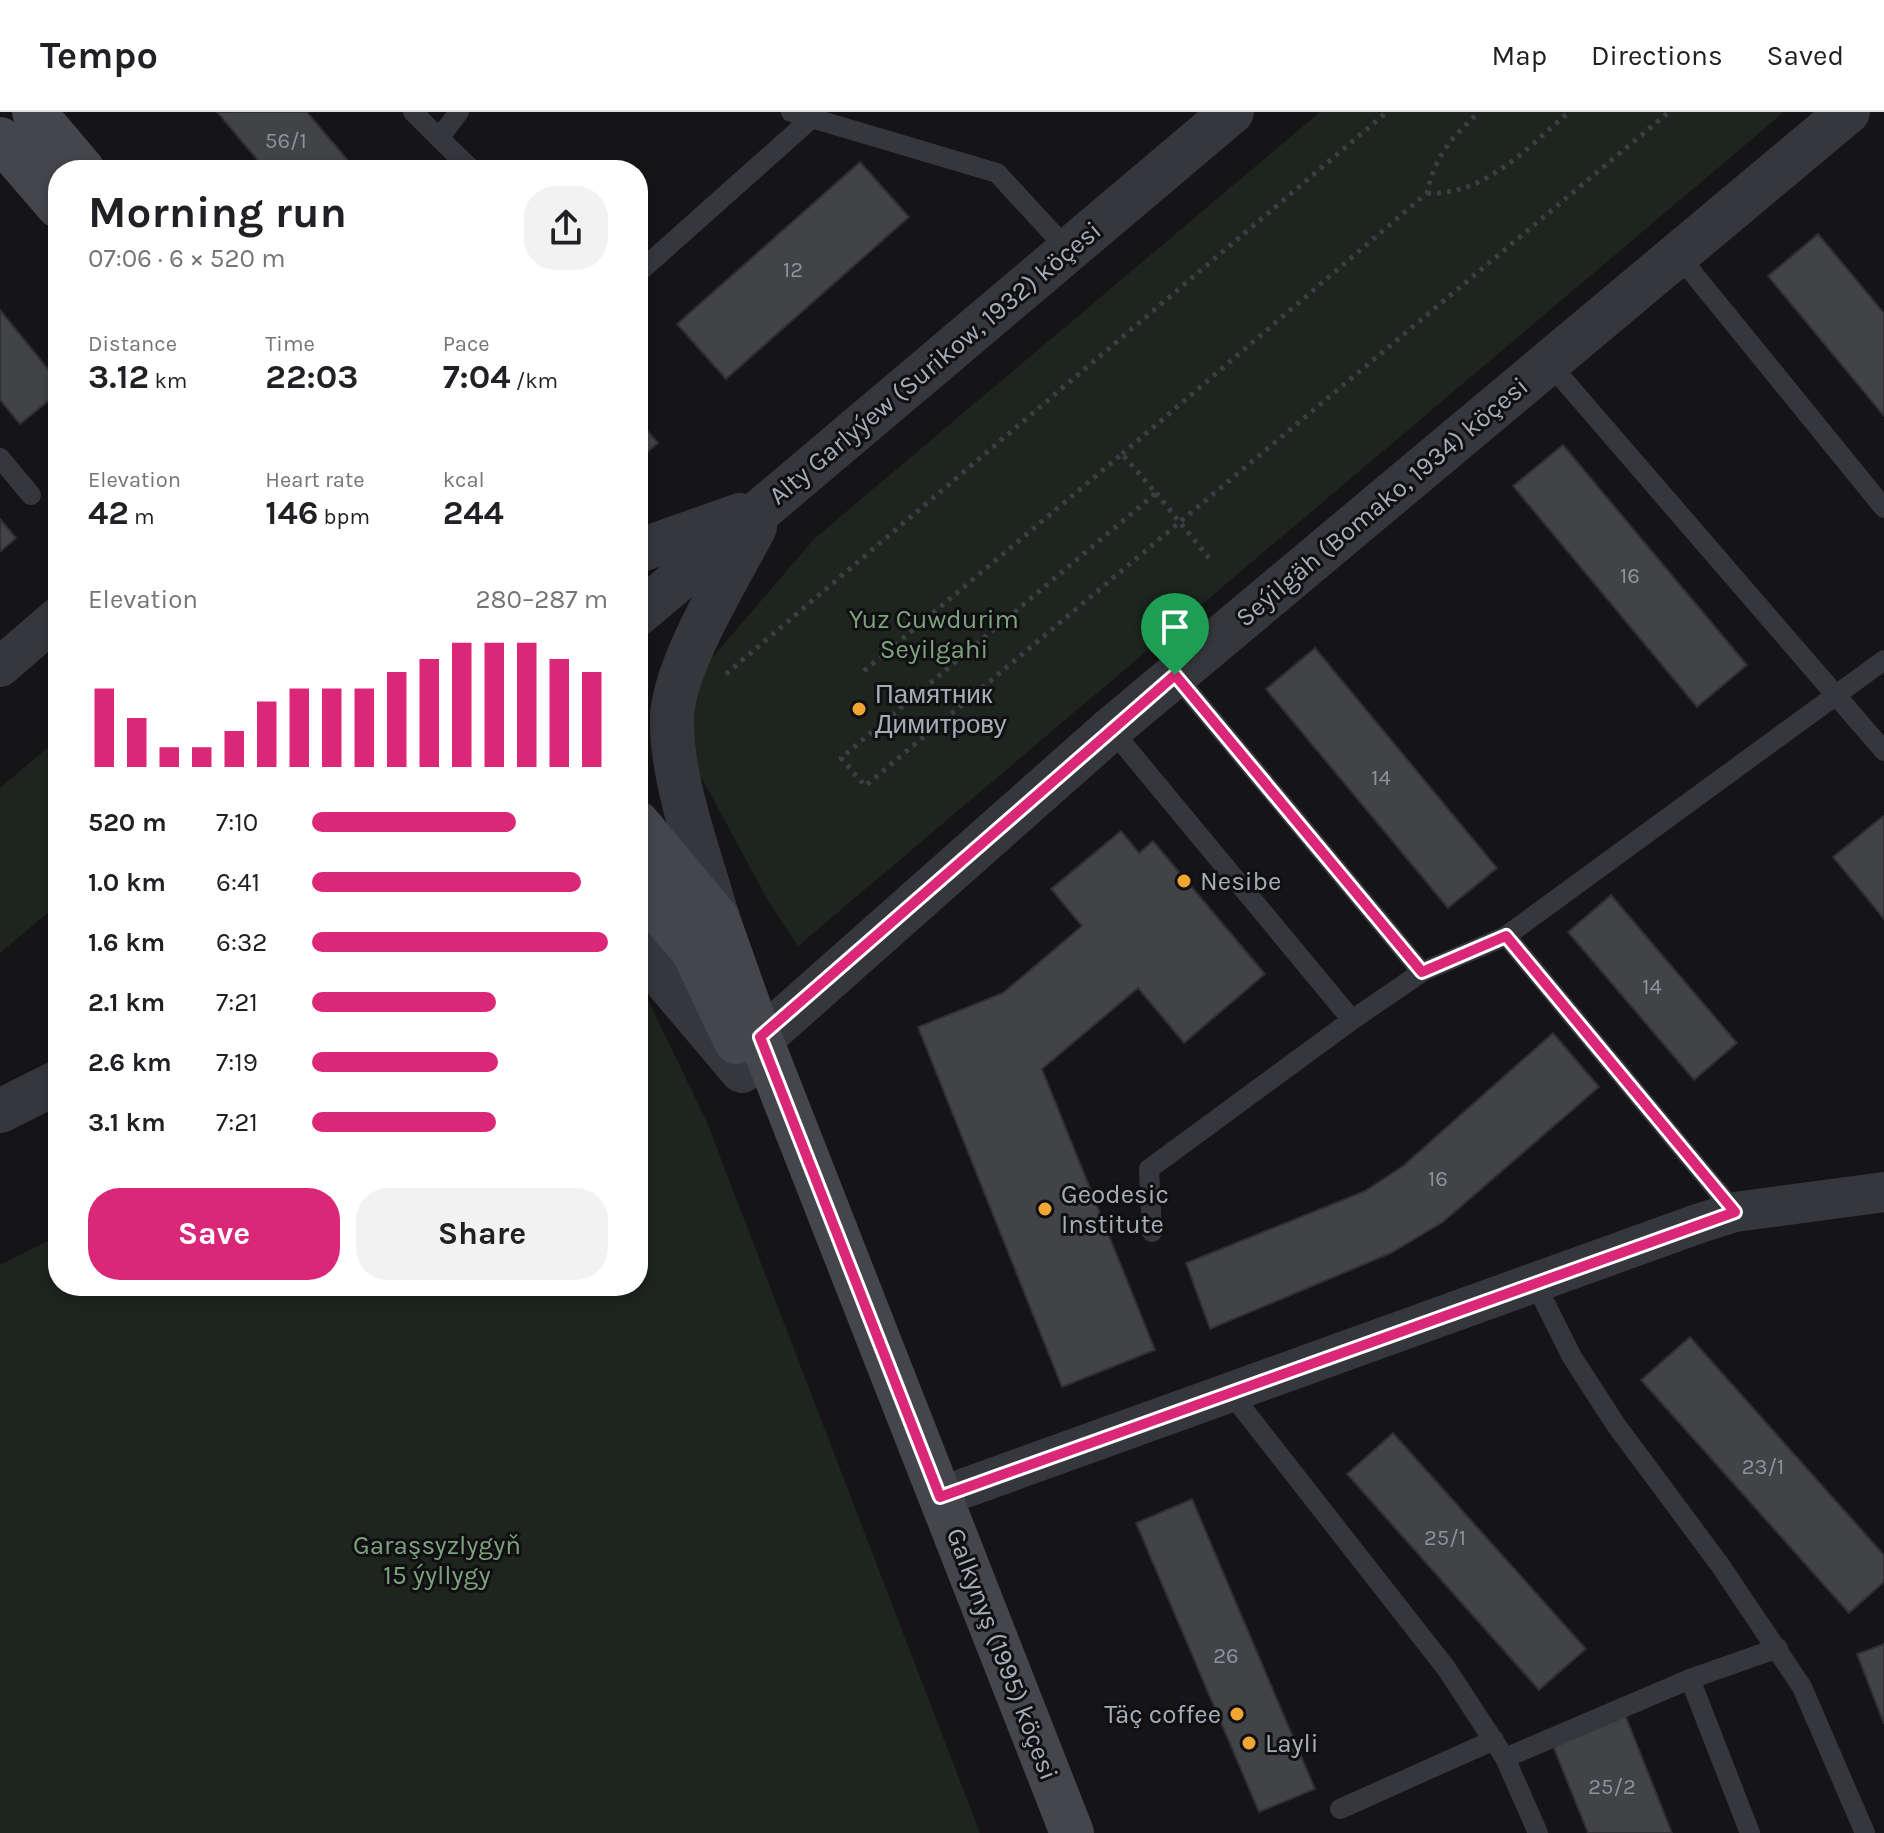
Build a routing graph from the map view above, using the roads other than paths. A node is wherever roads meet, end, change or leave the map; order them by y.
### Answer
1 (34, 112) edge
2 (413, 112) edge
3 (459, 112) edge
4 (791, 112) edge
5 (1232, 112) edge
6 (1848, 112) edge
7 (812, 118) junction
8 (439, 138) junction
9 (0, 139) edge
10 (75, 160) edge
11 (462, 160) edge
12 (48, 194) edge
13 (1068, 250) junction
14 (1679, 256) junction
15 (648, 264) edge
16 (1549, 363) junction
17 (0, 458) edge
18 (31, 495) dead end
19 (765, 507) junction
20 (1884, 508) edge
21 (648, 548) edge
22 (648, 606) edge
23 (48, 626) edge
24 (1884, 660) edge
25 (0, 667) edge
26 (1175, 675) junction
27 (1835, 695) junction
28 (1111, 729) junction
29 (1884, 751) edge
30 (648, 835) edge
31 (648, 898) edge
32 (718, 919) junction
33 (1506, 936) junction
34 (648, 958) edge
35 (1422, 972) junction
36 (1352, 1020) junction
37 (751, 1058) junction
38 (48, 1087) edge
39 (0, 1111) edge
40 (1881, 1199) edge
41 (1735, 1212) junction
42 (1152, 1232) dead end
43 (1535, 1283) junction
44 (1229, 1391) junction
45 (940, 1497) junction
46 (1778, 1648) junction
47 (1690, 1679) junction
48 (1494, 1740) junction
49 (1505, 1758) junction
50 (1340, 1809) dead end
51 (1042, 1833) edge
52 (1072, 1833) edge
53 (1538, 1833) edge
54 (1750, 1833) edge
55 (1865, 1833) edge

1 - 10 main road
2 - 8 lane
3 - 8 lane
4 - 7 lane
5 - 13 street, Alty Garlyýew (Surikow, 1932) köçesi
6 - 14 street, Seýilgäh (Bomako, 1934) köçesi
7 - 13 lane
7 - 15 lane
8 - 11 lane
9 - 12 main road
13 - 19 street, Alty Garlyýew (Surikow, 1932) köçesi
14 - 16 street, Seýilgäh (Bomako, 1934) köçesi
14 - 20 lane
16 - 26 street, Seýilgäh (Bomako, 1934) köçesi
16 - 27 lane
17 - 18 lane
19 - 21 street
19 - 22 street, Alty Garlyýew (Surikow, 1932) köçesi
19 - 32 street
23 - 25 street
24 - 27 lane
26 - 28 street, Seýilgäh (Bomako, 1934) köçesi
26 - 35 lane
27 - 29 lane
27 - 33 lane
28 - 36 lane
28 - 37 street, Seýilgäh (Bomako, 1934) köçesi
30 - 32 main road, Galkynyş (1995) köçesi
31 - 37 main road, Galkynyş (1995) köçesi
32 - 37 main road, Galkynyş (1995) köçesi
33 - 35 lane
33 - 41 lane
34 - 37 street
35 - 36 lane
36 - 42 lane
37 - 45 main road, Galkynyş (1995) köçesi
37 - 51 main road, Galkynyş (1995) köçesi
38 - 39 street
40 - 41 street
41 - 43 street
43 - 44 street
43 - 46 lane
44 - 45 street
44 - 48 lane
45 - 52 main road, Galkynyş (1995) köçesi
46 - 47 lane
46 - 55 lane
47 - 49 lane
47 - 54 lane
48 - 49 lane
48 - 50 lane
49 - 53 lane

